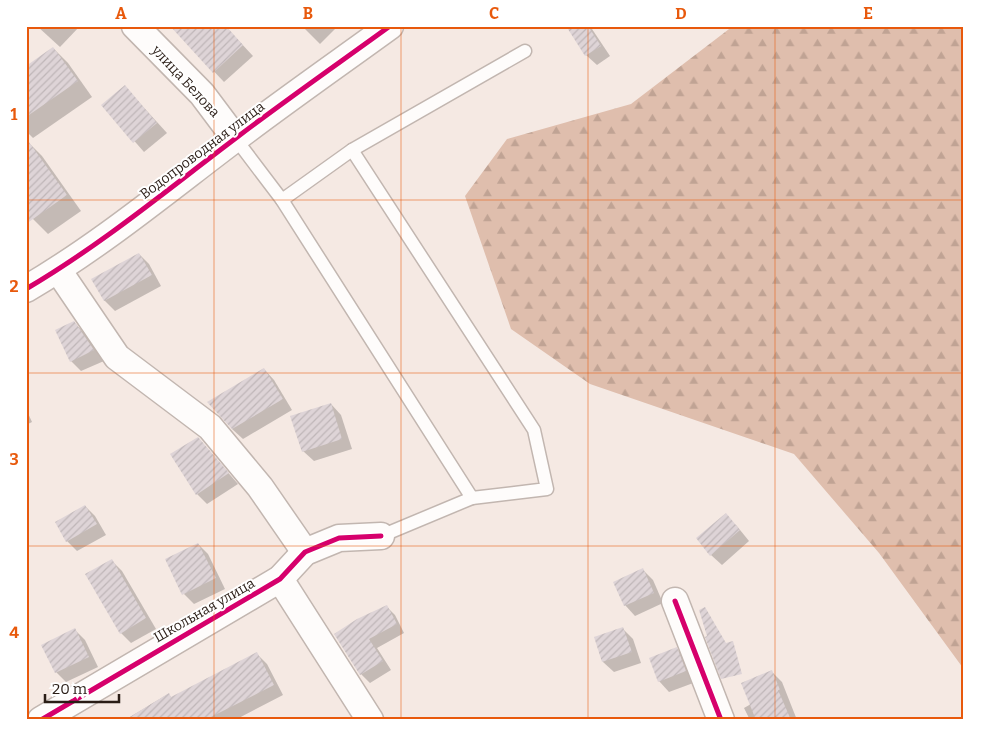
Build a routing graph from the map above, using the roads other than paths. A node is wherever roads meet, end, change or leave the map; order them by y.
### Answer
1 (390, 26) edge
2 (140, 28) edge
3 (525, 51) dead end
4 (235, 138) junction
5 (352, 150) junction
6 (282, 200) junction
7 (58, 270) junction
8 (26, 289) edge
9 (472, 498) junction
10 (381, 536) joint
11 (305, 552) junction
12 (280, 579) junction
13 (674, 601) dead end
14 (52, 717) edge
15 (370, 720) edge
16 (721, 720) edge

1 - 4 street, Водопроводная улица
2 - 4 street, улица Белова
3 - 5 lane
4 - 6 lane
4 - 7 street, Водопроводная улица
5 - 6 lane
5 - 9 lane
6 - 9 lane
7 - 8 street, Водопроводная улица
7 - 11 street
9 - 10 lane
10 - 11 street, Школьная улица
11 - 12 street, Школьная улица
12 - 14 street, Школьная улица
12 - 15 street
13 - 16 street

